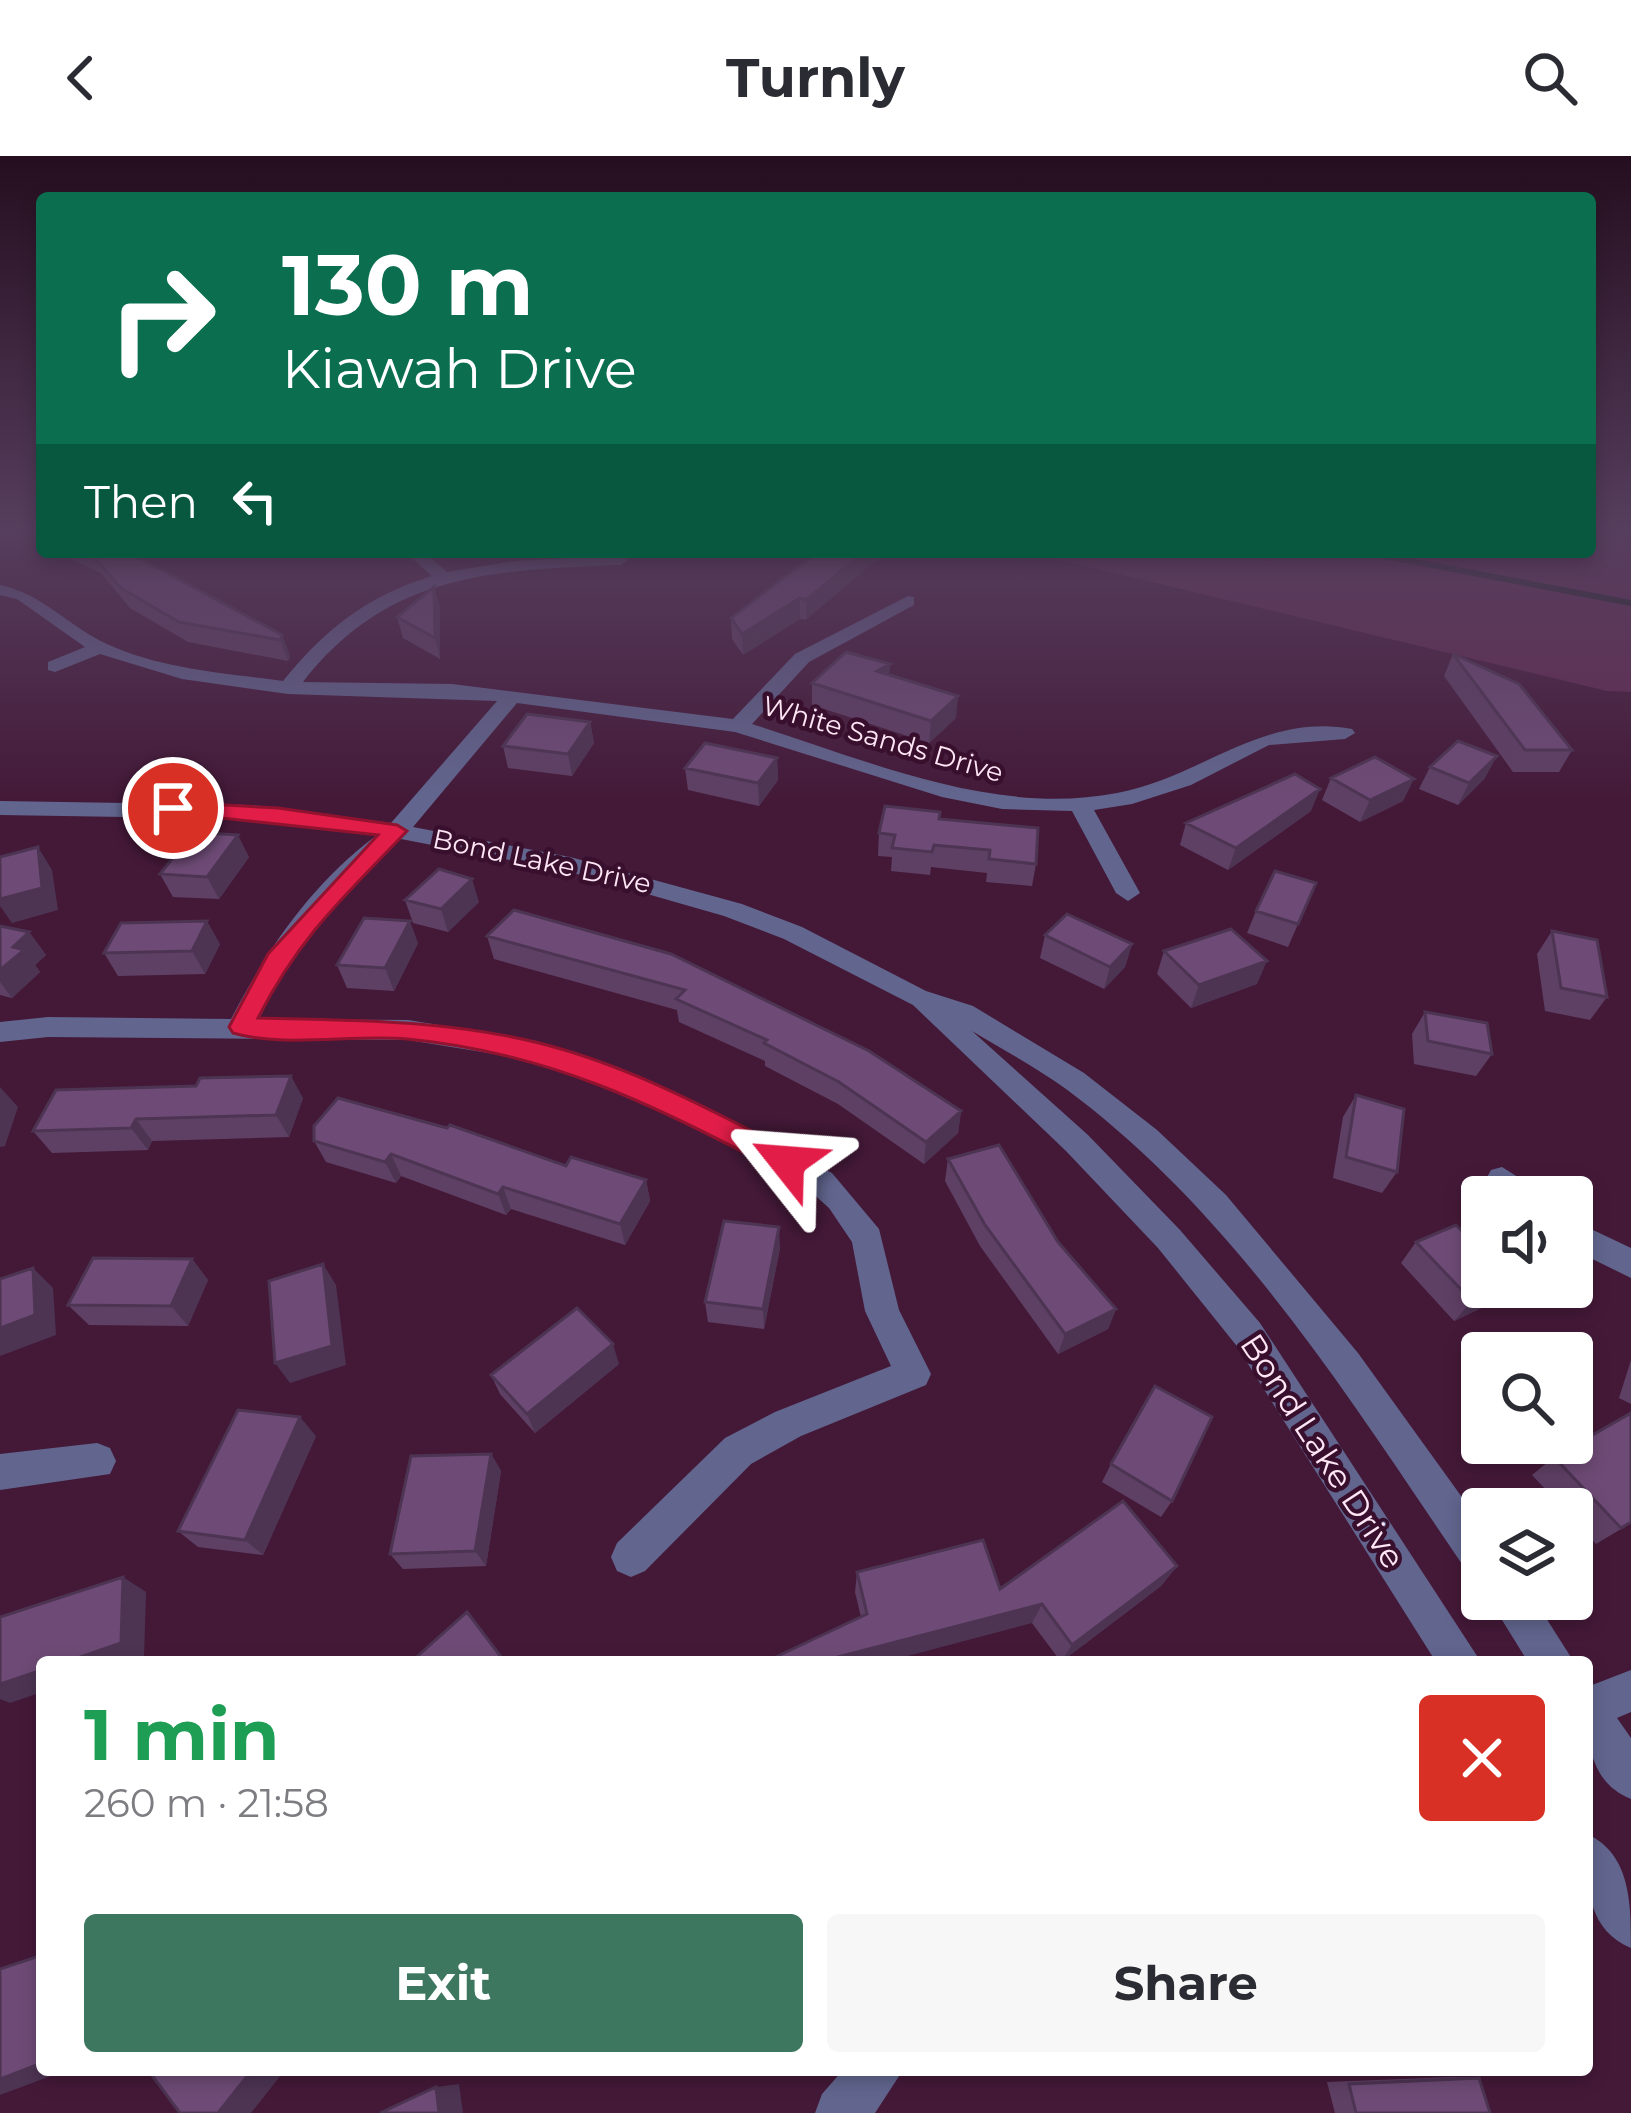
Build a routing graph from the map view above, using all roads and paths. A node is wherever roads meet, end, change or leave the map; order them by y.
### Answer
1 (58, 619) edge
2 (353, 619) edge
3 (874, 619) edge
4 (99, 648) junction
5 (55, 666) dead end
6 (288, 688) junction
7 (511, 697) junction
8 (738, 726) junction
9 (1345, 733) dead end
10 (1202, 736) dead end
11 (1232, 754) junction
12 (1080, 806) junction
13 (0, 808) edge
14 (397, 831) junction
15 (1128, 893) dead end
16 (917, 997) junction
17 (242, 1027) junction
18 (0, 1032) edge
19 (1593, 1244) edge
20 (1631, 1264) edge
21 (97, 1461) dead end
22 (0, 1472) edge
23 (1461, 1529) edge
24 (631, 1557) dead end
25 (1523, 1620) edge
26 (1456, 1656) edge
27 (1548, 1656) edge
28 (1631, 1691) edge
29 (1593, 1707) edge
30 (1593, 1719) edge
31 (1631, 1777) edge
32 (1593, 1866) edge
33 (1631, 1924) edge
34 (872, 2076) edge
35 (841, 2113) edge

1 - 4 street, White Sands Drive
2 - 6 street
3 - 8 street
4 - 5 street
4 - 6 street, White Sands Drive
6 - 7 street, White Sands Drive
7 - 8 street, White Sands Drive
7 - 14 street
8 - 12 street, White Sands Drive
9 - 11 street, White Sands Drive
10 - 11 street
11 - 12 street, White Sands Drive
12 - 15 street
13 - 14 street, Bond Lake Drive
14 - 16 street, Bond Lake Drive
14 - 17 street
16 - 23 street, Bond Lake Drive
16 - 26 street, Bond Lake Drive
17 - 18 street
17 - 24 street
19 - 20 street
21 - 22 street
25 - 27 street
28 - 29 street
30 - 31 street
32 - 33 street
34 - 35 street

